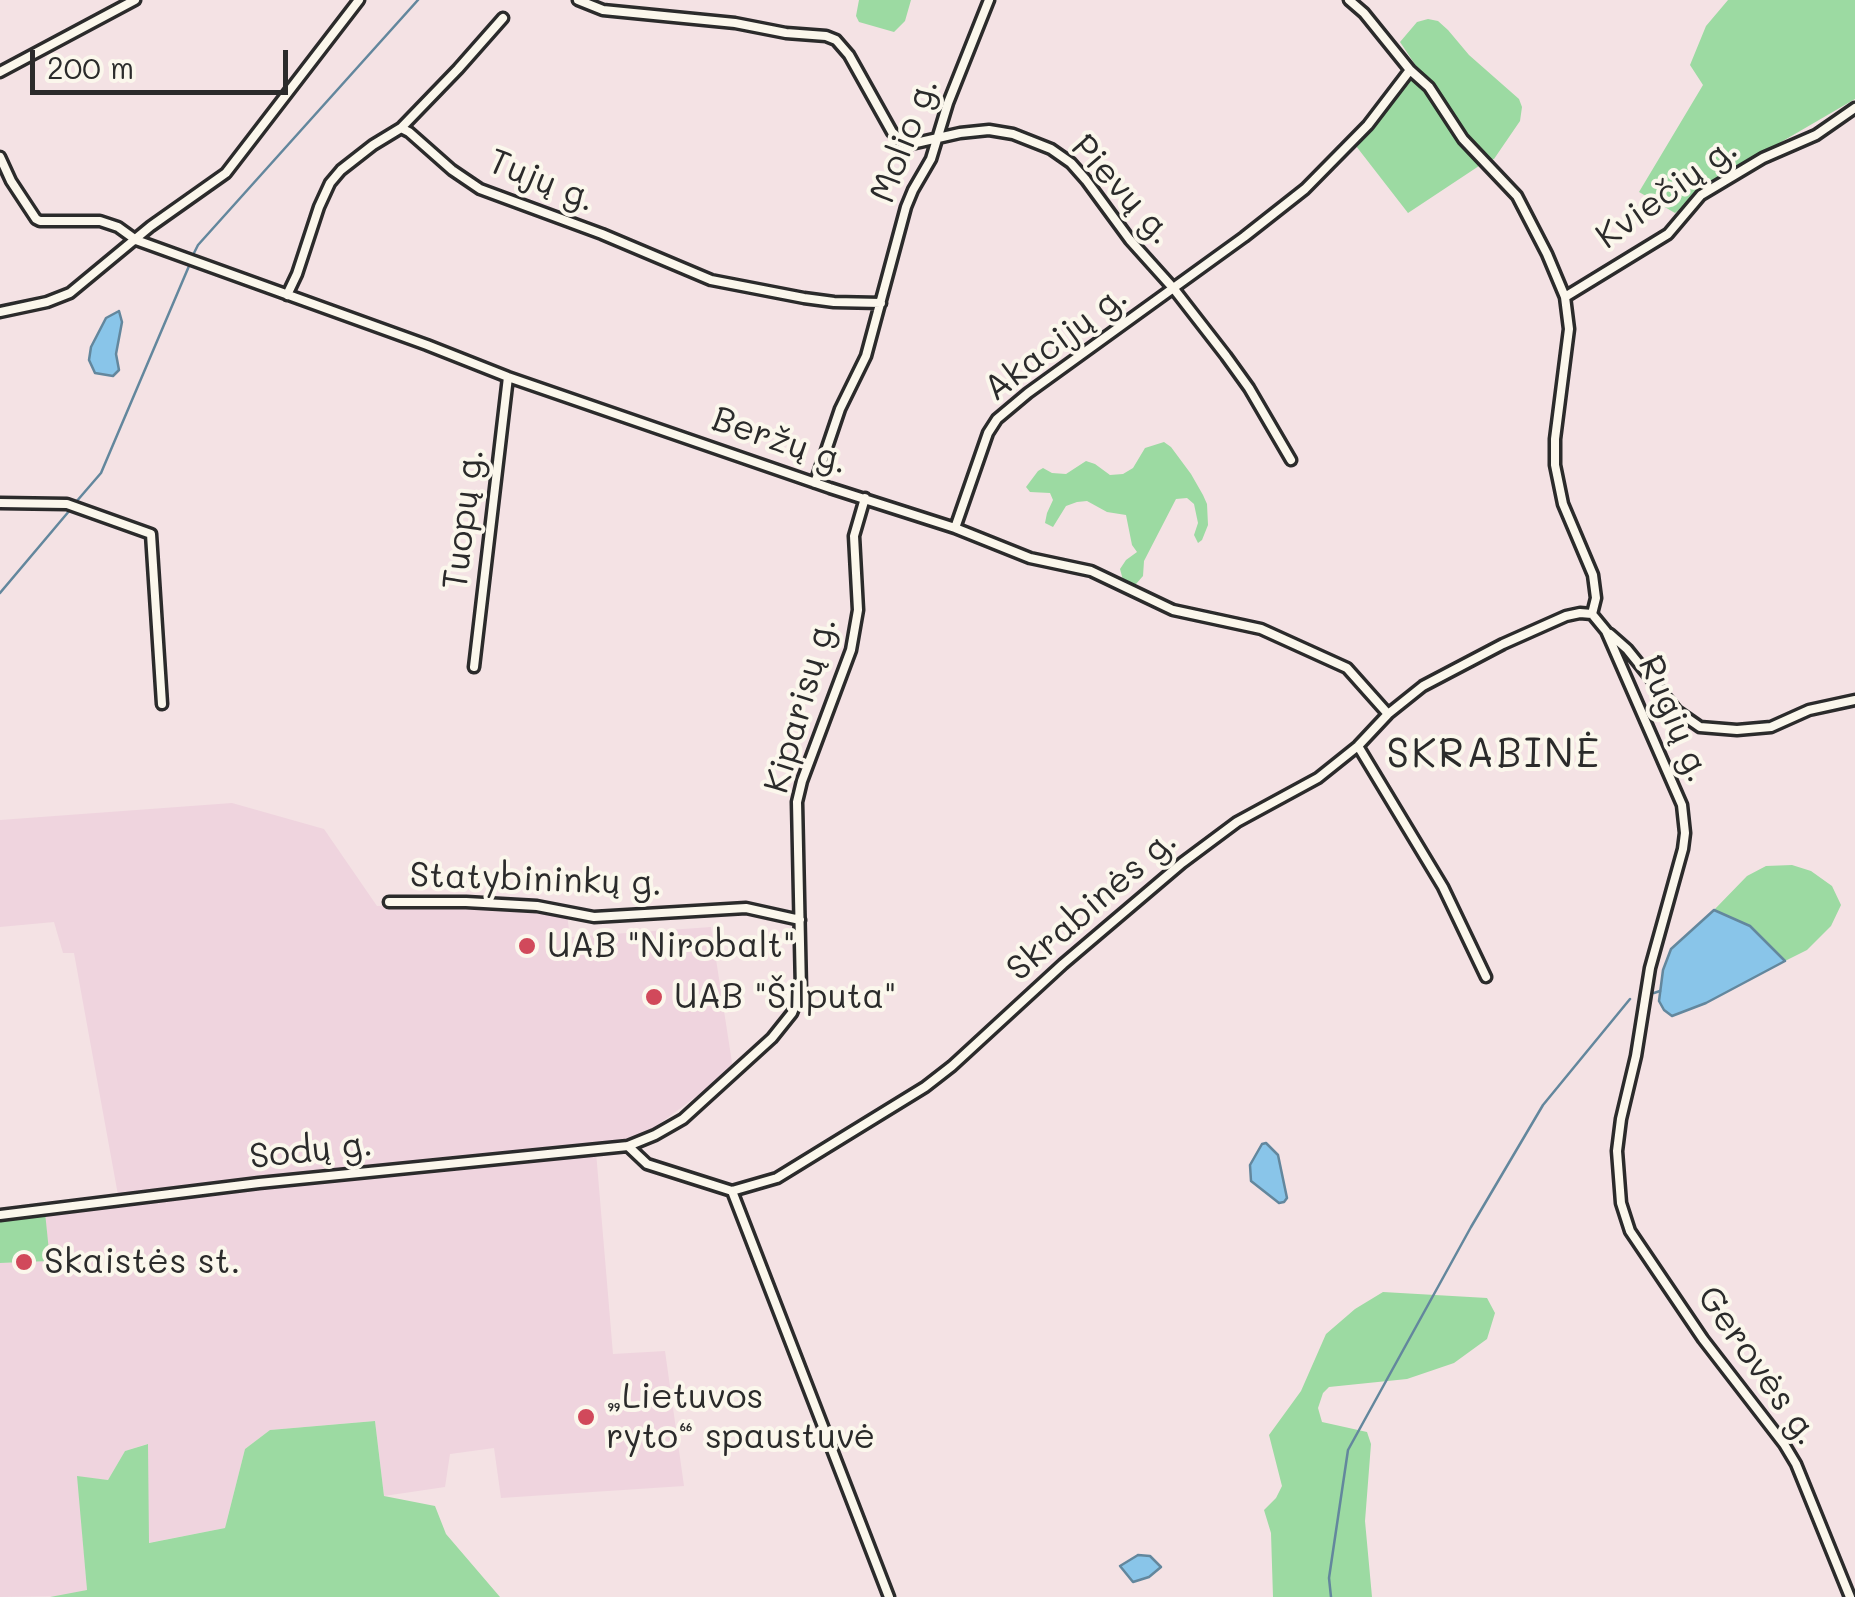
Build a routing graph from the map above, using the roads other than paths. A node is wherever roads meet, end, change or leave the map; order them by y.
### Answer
1 (135, 0) edge
2 (359, 0) edge
3 (578, 0) edge
4 (989, 0) edge
5 (1349, 0) edge
6 (503, 18) dead end
7 (1410, 70) junction
8 (0, 72) edge
9 (1855, 108) edge
10 (401, 128) junction
11 (936, 140) junction
12 (0, 157) edge
13 (136, 240) junction
14 (1174, 289) junction
15 (287, 295) junction
16 (1565, 297) junction
17 (881, 303) junction
18 (0, 312) edge
19 (508, 378) junction
20 (1291, 460) dead end
21 (814, 483) junction
22 (865, 498) junction
23 (0, 504) edge
24 (955, 528) junction
25 (1592, 614) junction
26 (1606, 631) junction
27 (474, 667) dead end
28 (1855, 700) edge
29 (162, 704) dead end
30 (1388, 714) junction
31 (1358, 746) junction
32 (389, 902) dead end
33 (800, 920) junction
34 (1486, 977) dead end
35 (628, 1146) junction
36 (732, 1192) junction
37 (0, 1215) edge
38 (1630, 1230) joint
39 (890, 1597) edge
40 (1850, 1597) edge

1 - 8 street
2 - 13 street
3 - 11 street, Pievų g.
4 - 11 street, Molio g.
5 - 7 street
6 - 10 street
7 - 14 street, Akacijų g.
7 - 16 street
9 - 16 street, Kviečių g.
10 - 15 street
10 - 17 street, Tujų g.
11 - 14 street, Pievų g.
11 - 17 street, Molio g.
12 - 13 street, Beržų g.
13 - 15 street, Beržų g.
13 - 18 street
14 - 20 street, Pievų g.
14 - 24 street, Akacijų g.
15 - 19 street, Beržų g.
16 - 25 street
17 - 21 street, Molio g.
19 - 21 street, Beržų g.
19 - 27 street, Tuopų g.
21 - 22 street, Beržų g.
22 - 24 street, Beržų g.
22 - 33 street, Kiparisų g.
23 - 29 street
24 - 30 street, Beržų g.
25 - 26 street, Rugių g.
25 - 30 street, Skrabinės g.
26 - 28 street
26 - 38 street, Rugių g.
30 - 31 street, Skrabinės g.
31 - 34 street
31 - 36 street, Skrabinės g.
32 - 33 street, Statybininkų g.
33 - 35 street, Kiparisų g.
35 - 36 street
35 - 37 street, Sodų g.
36 - 39 street
38 - 40 street, Gerovės g.

